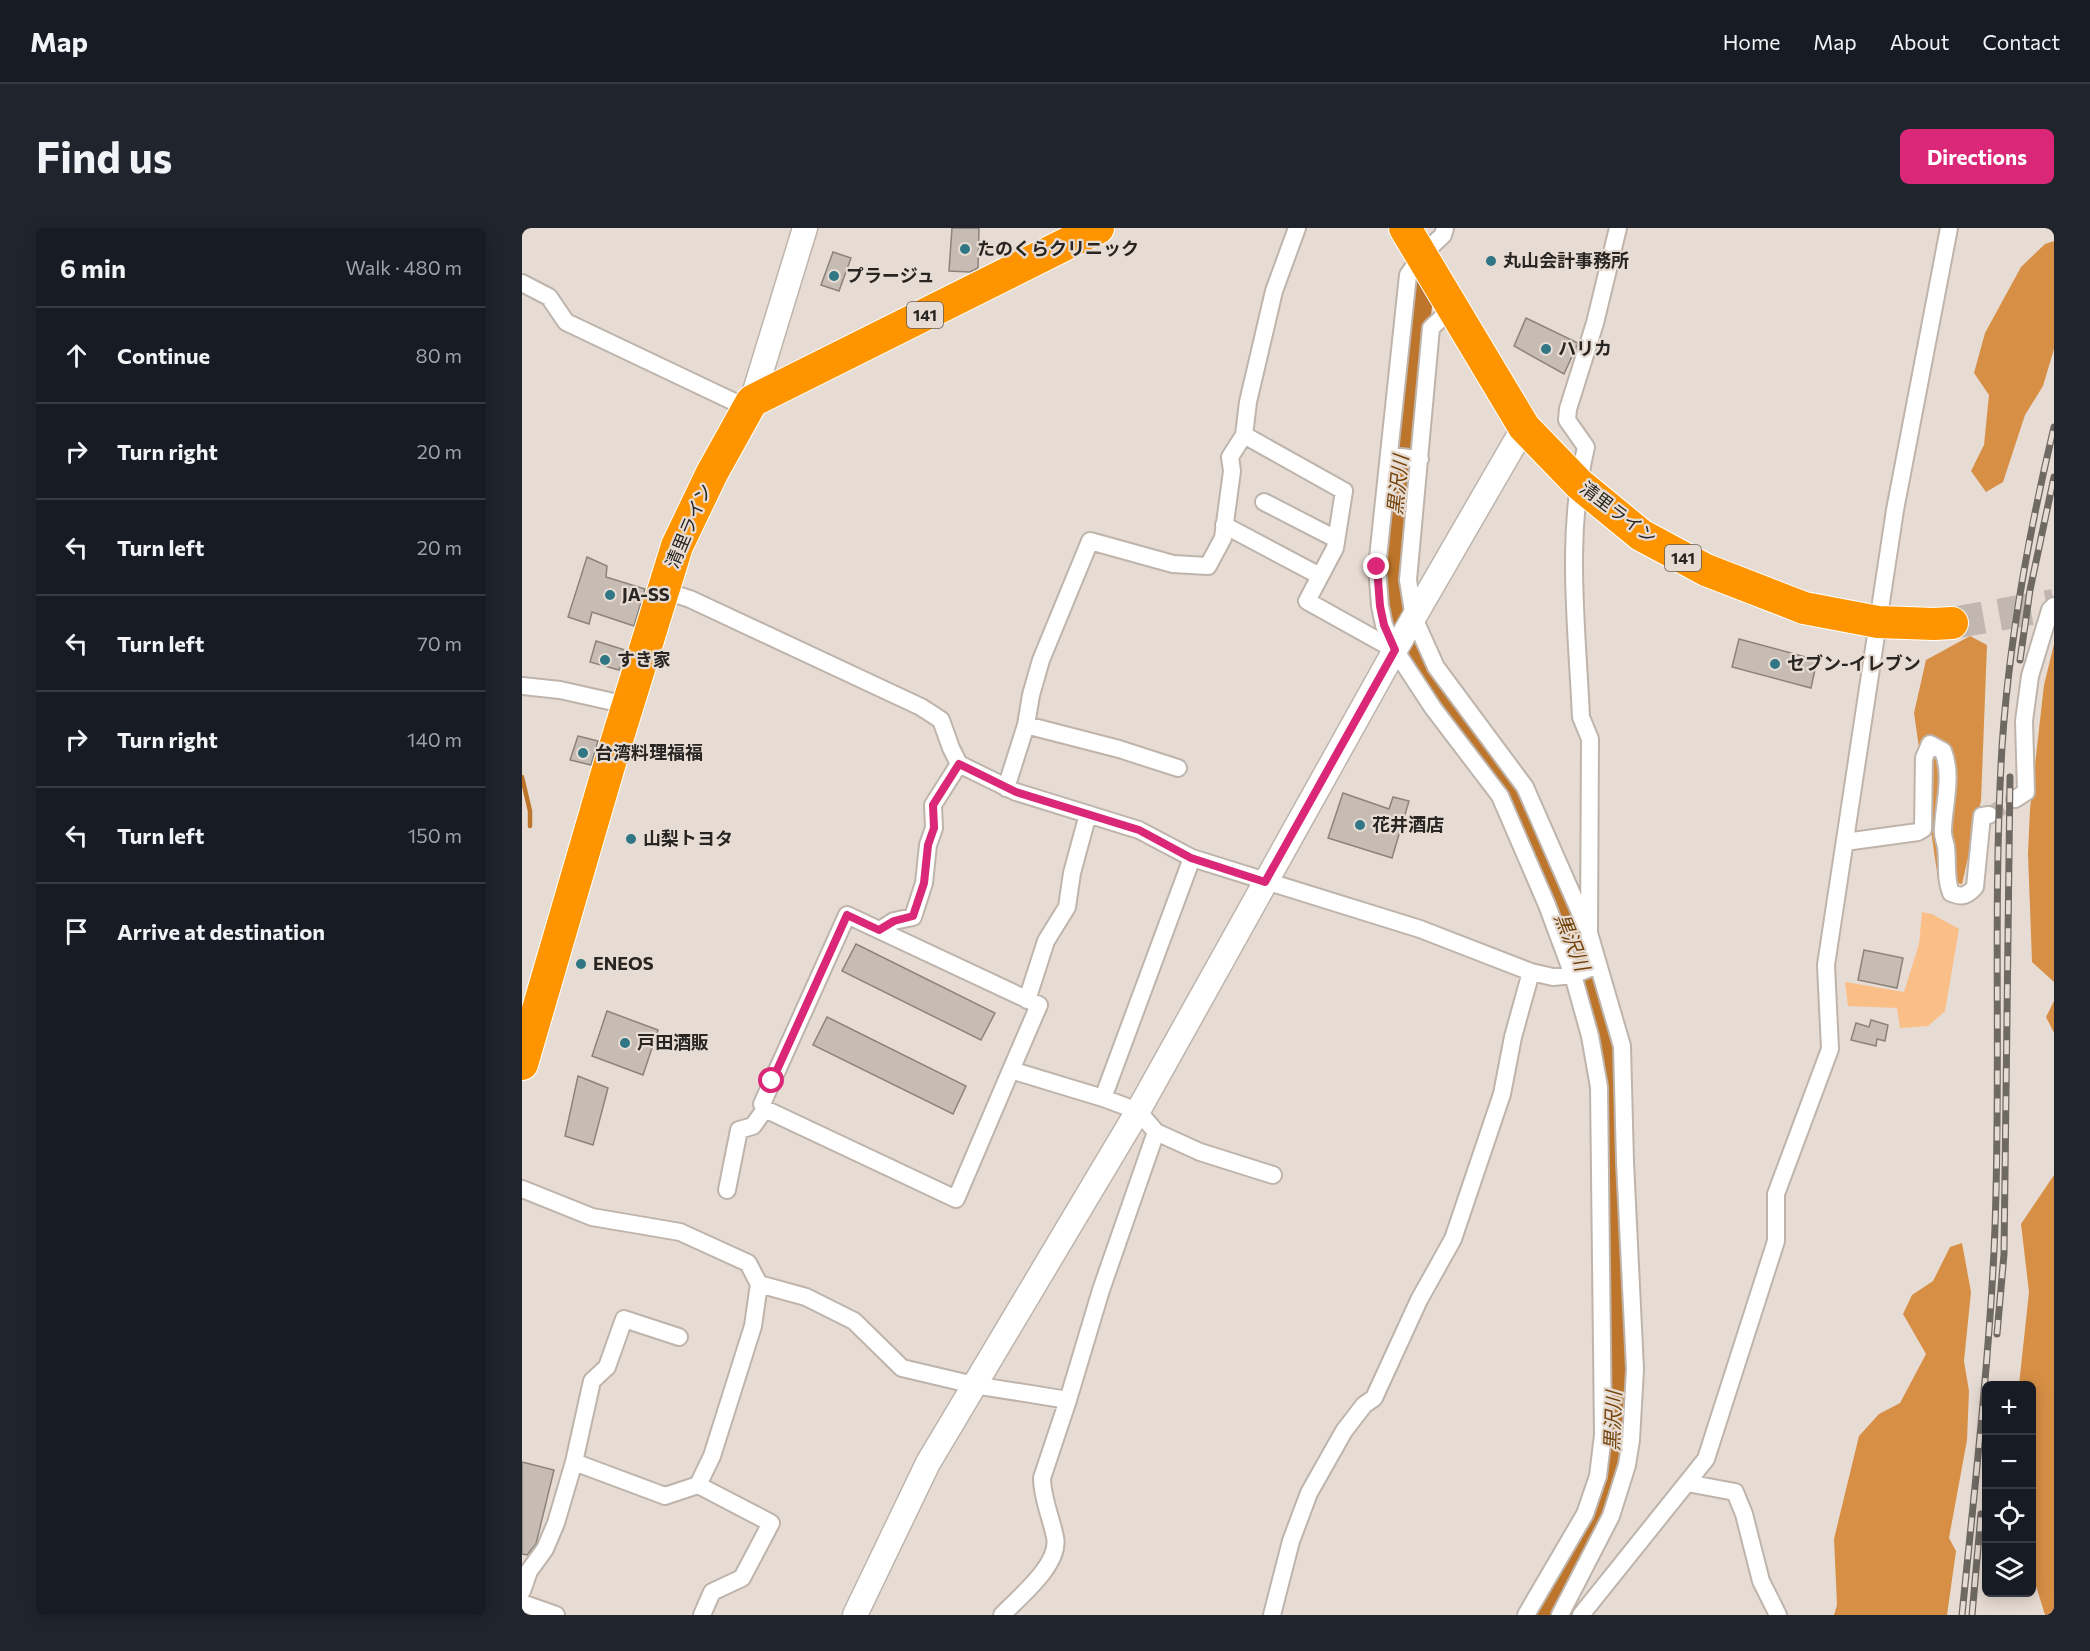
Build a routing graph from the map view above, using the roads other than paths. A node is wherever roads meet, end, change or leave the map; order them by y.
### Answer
1 (805, 228) edge
2 (1098, 228) edge
3 (1297, 228) edge
4 (1445, 228) edge
5 (1618, 228) edge
6 (1949, 228) edge
7 (1410, 236) edge
8 (522, 284) edge
9 (1454, 307) junction
10 (750, 405) junction
11 (1524, 427) junction
12 (1244, 435) junction
13 (1405, 457) junction
14 (1579, 484) junction
15 (1264, 502) dead end
16 (1224, 525) junction
17 (1336, 539) junction
18 (1320, 576) junction
19 (662, 590) junction
20 (2054, 606) edge
21 (1413, 618) junction
22 (1878, 622) junction
23 (1952, 623) tunnel mouth
24 (1395, 650) junction
25 (522, 686) edge
26 (627, 705) junction
27 (1026, 725) junction
28 (1474, 741) junction
29 (959, 764) junction
30 (1178, 768) dead end
31 (1006, 788) junction
32 (2015, 799) tunnel mouth
33 (1088, 814) junction
34 (1989, 815) tunnel mouth
35 (1549, 841) junction
36 (1845, 842) junction
37 (1524, 851) junction
38 (1191, 858) junction
39 (1265, 882) junction
40 (879, 930) junction
41 (1589, 933) junction
42 (1585, 970) junction
43 (1532, 972) junction
44 (1027, 1000) junction
45 (522, 1064) edge
46 (1011, 1070) junction
47 (1103, 1098) junction
48 (765, 1109) junction
49 (1138, 1111) junction
50 (1156, 1132) junction
51 (1612, 1162) junction
52 (1273, 1175) dead end
53 (522, 1189) edge
54 (727, 1190) dead end
55 (759, 1284) junction
56 (679, 1336) dead end
57 (974, 1385) junction
58 (1068, 1400) junction
59 (574, 1461) junction
60 (1686, 1483) junction
61 (698, 1485) junction
62 (522, 1591) edge
63 (522, 1603) edge
64 (556, 1615) edge
65 (702, 1615) edge
66 (855, 1615) edge
67 (1002, 1615) edge
68 (1272, 1615) edge
69 (1526, 1615) edge
70 (1560, 1615) edge
71 (1581, 1615) edge
72 (1778, 1615) edge

1 - 10 street
2 - 10 highway, 141
3 - 12 street
4 - 7 street
5 - 14 street
6 - 22 street
7 - 9 highway, 清里ライン / 141
7 - 13 street
8 - 10 street
9 - 11 highway, 清里ライン / 141
9 - 13 street
10 - 19 highway, 清里ライン
11 - 14 highway, 清里ライン / 141
11 - 21 street
12 - 16 street
12 - 17 street
13 - 21 street
13 - 24 street
14 - 22 highway, 清里ライン / 141
14 - 41 street
15 - 17 street
16 - 18 street
16 - 27 street
17 - 18 street
18 - 24 street
19 - 26 highway, 清里ライン
19 - 29 street
20 - 32 street
21 - 24 street
21 - 28 street
22 - 23 highway, 清里ライン / 141
22 - 36 street
24 - 28 street
24 - 39 street
25 - 26 street
26 - 45 highway, 清里ライン
27 - 30 street
27 - 31 street
28 - 35 street
28 - 37 street
29 - 31 street
29 - 40 street
31 - 33 street
33 - 38 street
33 - 44 street
34 - 36 street
35 - 37 street
35 - 41 street
36 - 60 street
37 - 42 street
38 - 39 street
38 - 47 street
39 - 43 street
39 - 49 street
40 - 44 street
40 - 48 street
41 - 42 street
42 - 43 street
42 - 51 street
42 - 51 street
43 - 68 street
44 - 46 street
46 - 47 street
46 - 48 street
47 - 49 street
48 - 54 street
49 - 50 street
49 - 57 street
50 - 52 street
50 - 58 street
51 - 69 street
51 - 70 street
53 - 55 street
55 - 57 street
55 - 61 street
56 - 59 street
57 - 58 street
57 - 66 street
58 - 67 street
59 - 61 street
59 - 62 street
60 - 71 street
60 - 72 street
61 - 65 street
63 - 64 street

